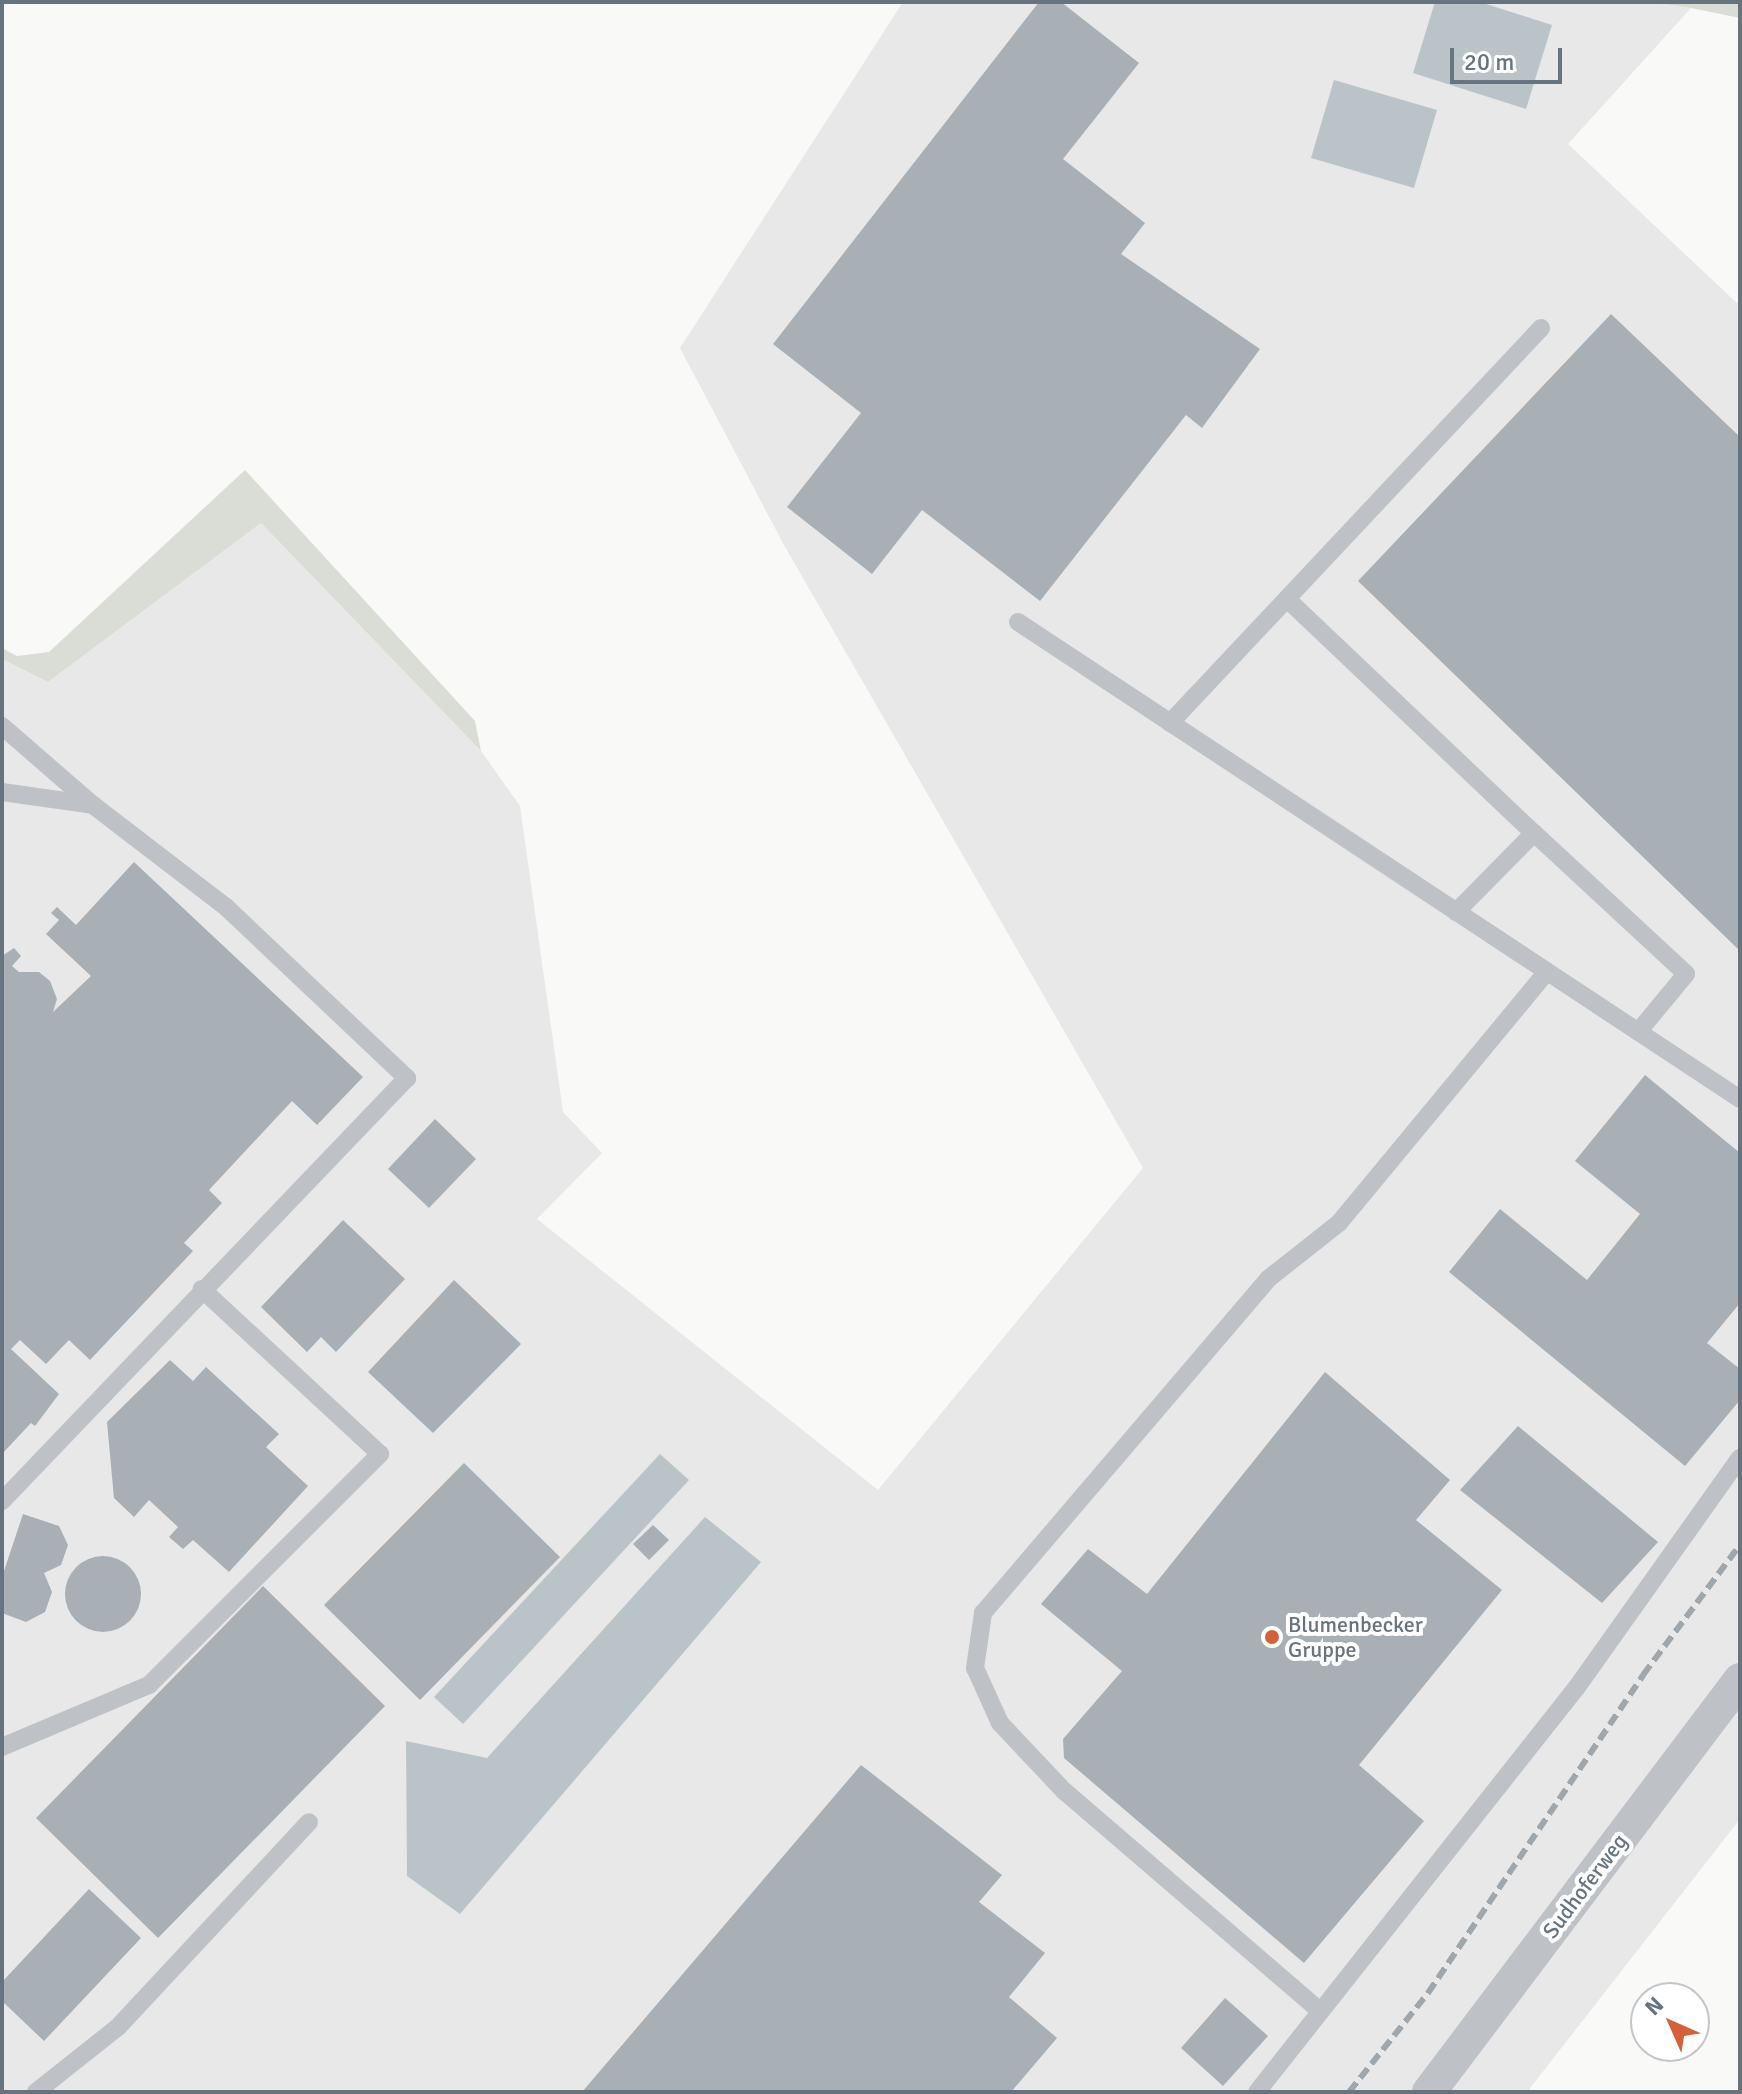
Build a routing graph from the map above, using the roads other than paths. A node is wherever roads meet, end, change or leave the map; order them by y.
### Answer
1 (1541, 328) dead end
2 (1287, 599) junction
3 (1018, 622) dead end
4 (1170, 723) junction
5 (2, 726) edge
6 (2, 792) edge
7 (93, 805) junction
8 (1534, 833) junction
9 (1456, 912) junction
10 (1547, 972) junction
11 (1638, 1032) junction
12 (1740, 1099) edge
13 (202, 1289) junction
14 (1740, 1458) edge
15 (2, 1501) edge
16 (1740, 1680) edge
17 (3, 1745) edge
18 (309, 1822) dead end
19 (1320, 2011) junction
20 (36, 2092) edge
21 (1257, 2092) edge
22 (1429, 2092) edge

1 - 2 lane
2 - 4 lane
2 - 8 lane
3 - 4 lane
4 - 9 lane
5 - 7 lane
6 - 7 lane
7 - 13 lane
8 - 9 lane
8 - 11 lane
9 - 10 lane
10 - 11 lane
10 - 19 lane
11 - 12 lane
13 - 15 lane
13 - 17 lane
14 - 19 lane
16 - 22 street, Sudhoferweg
18 - 20 lane
19 - 21 lane

